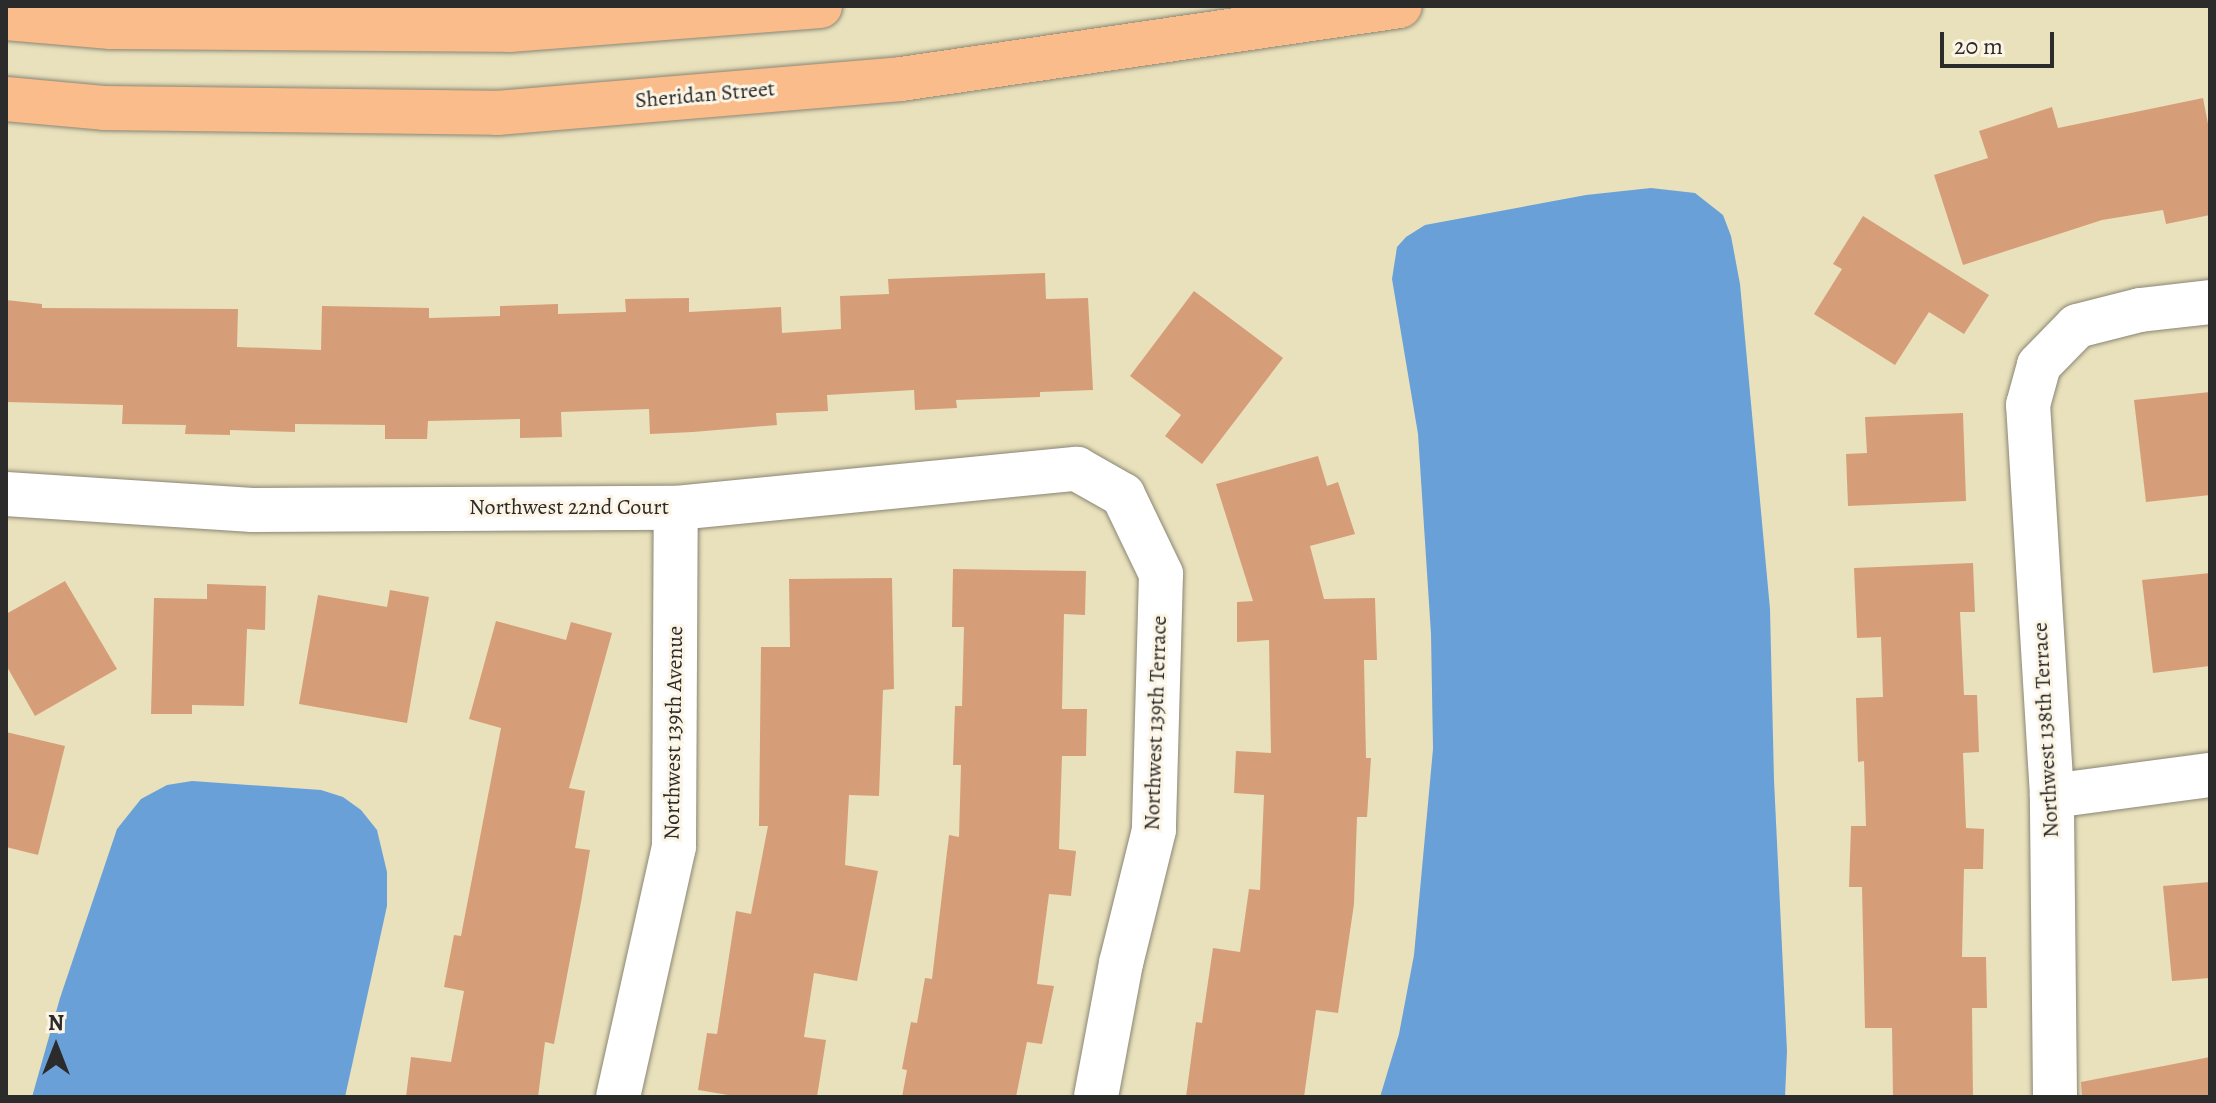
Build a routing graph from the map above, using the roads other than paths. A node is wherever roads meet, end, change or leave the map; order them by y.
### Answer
1 (820, 6) edge
2 (1400, 6) edge
3 (6, 18) edge
4 (6, 99) edge
5 (2210, 302) edge
6 (6, 494) edge
7 (1123, 495) joint
8 (676, 508) junction
9 (2210, 775) edge
10 (2052, 796) junction
11 (618, 1097) edge
12 (1096, 1097) edge
13 (2055, 1097) edge

1 - 3 main road
2 - 4 main road, Sheridan Street
5 - 10 street, Northwest 138th Terrace
6 - 8 street, Northwest 22nd Court
7 - 8 street, Northwest 22nd Court
7 - 12 street, Northwest 139th Terrace
8 - 11 street, Northwest 139th Avenue
9 - 10 street
10 - 13 street, Northwest 138th Terrace

